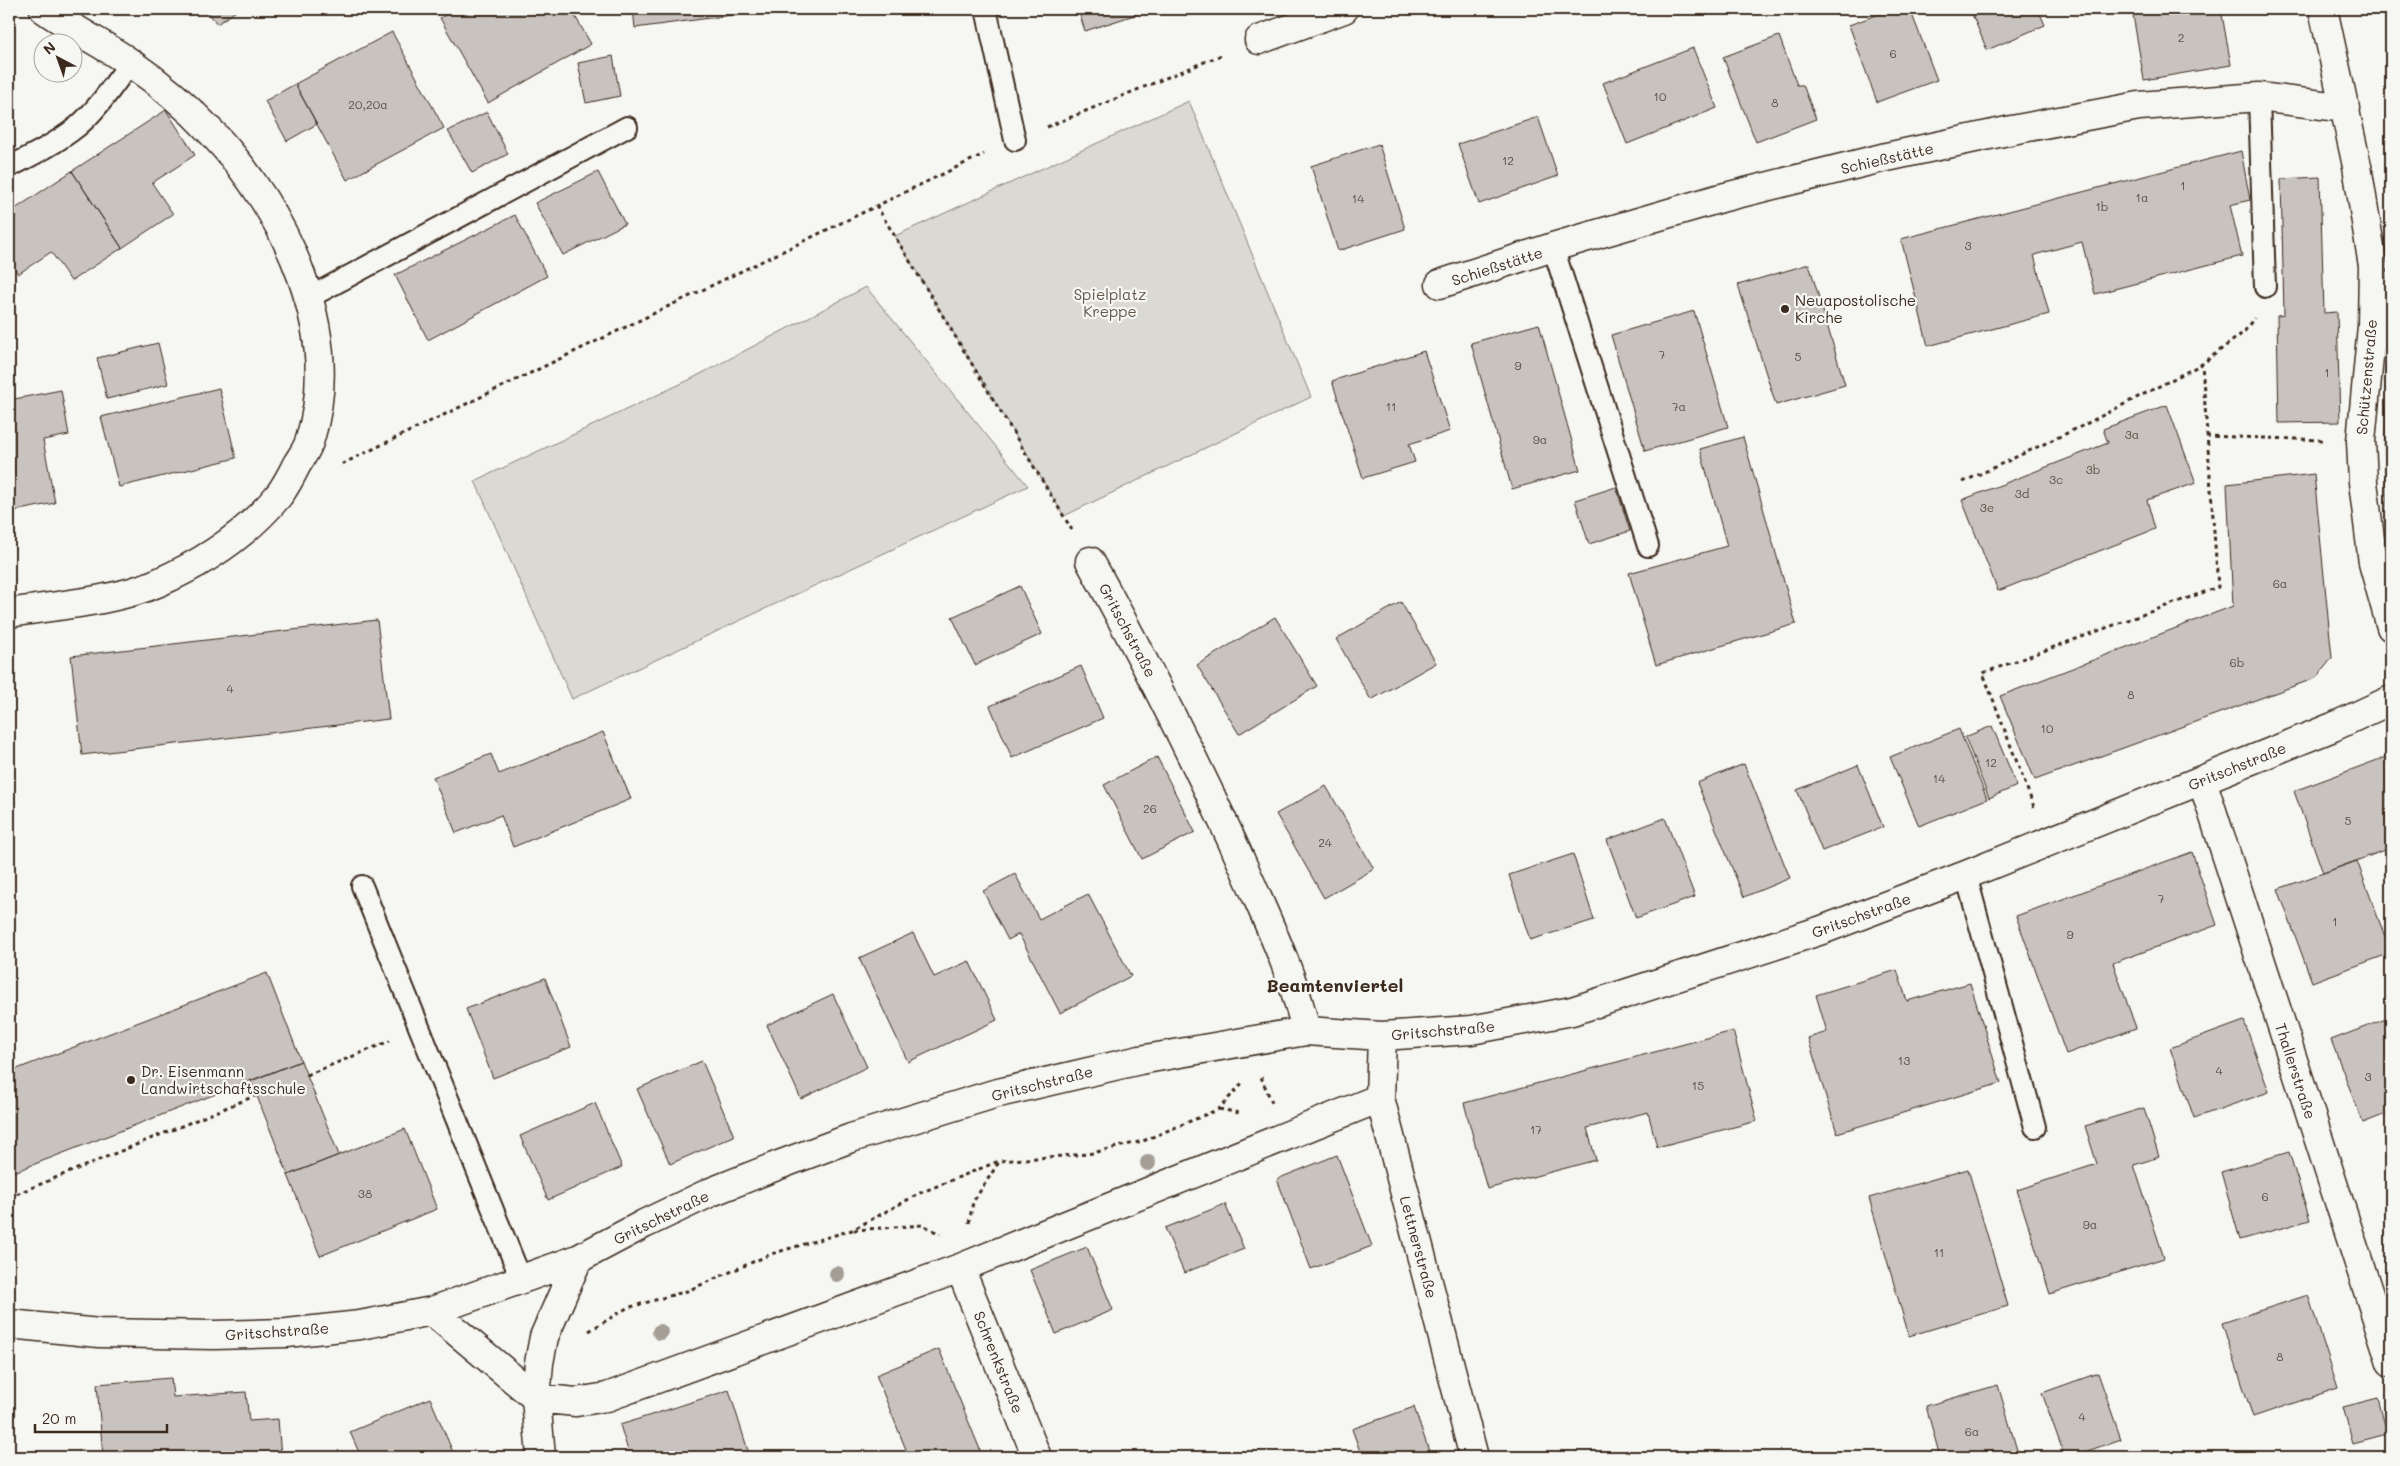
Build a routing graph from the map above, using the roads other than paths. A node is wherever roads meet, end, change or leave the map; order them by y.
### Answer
1 (44, 9) edge
2 (986, 9) edge
3 (1344, 9) edge
4 (2323, 9) edge
5 (1259, 40) road end
6 (130, 63) junction
7 (2259, 97) junction
8 (2346, 108) junction
9 (627, 127) dead end
10 (1015, 140) road end
11 (9, 167) edge
12 (1553, 247) junction
13 (1440, 284) dead end
14 (2266, 288) road end
15 (310, 297) junction
16 (1648, 546) dead end
17 (1090, 561) road end
18 (9, 613) edge
19 (2391, 627) edge
20 (2391, 700) edge
21 (2202, 780) junction
22 (1966, 875) junction
23 (362, 886) dead end
24 (1306, 1031) junction
25 (1382, 1036) junction
26 (1380, 1098) junction
27 (2034, 1127) dead end
28 (578, 1259) junction
29 (966, 1265) junction
30 (522, 1279) junction
31 (432, 1311) junction
32 (9, 1324) edge
33 (2391, 1362) edge
34 (536, 1398) junction
35 (541, 1457) edge
36 (1037, 1457) edge
37 (1474, 1457) edge

1 - 6 street
2 - 10 lane
3 - 5 street
4 - 8 street, Schützenstraße
6 - 11 lane
6 - 15 street
7 - 8 street, Schießstätte
7 - 12 street, Schießstätte
7 - 14 lane
8 - 19 street, Schützenstraße
9 - 15 lane
12 - 13 street, Schießstätte
12 - 16 lane
15 - 18 street
17 - 24 street, Gritschstraße
20 - 21 street, Gritschstraße
21 - 22 street, Gritschstraße
21 - 33 street, Thallerstraße
22 - 25 street, Gritschstraße
22 - 27 lane
23 - 30 lane
24 - 25 street, Gritschstraße
24 - 28 street, Gritschstraße
25 - 26 street, Lettnerstraße
26 - 29 street
26 - 37 street, Lettnerstraße
28 - 30 street, Gritschstraße
28 - 34 street
29 - 34 street
29 - 36 street, Schrenkstraße
30 - 31 street, Gritschstraße
31 - 32 street, Gritschstraße
31 - 34 street
34 - 35 street

